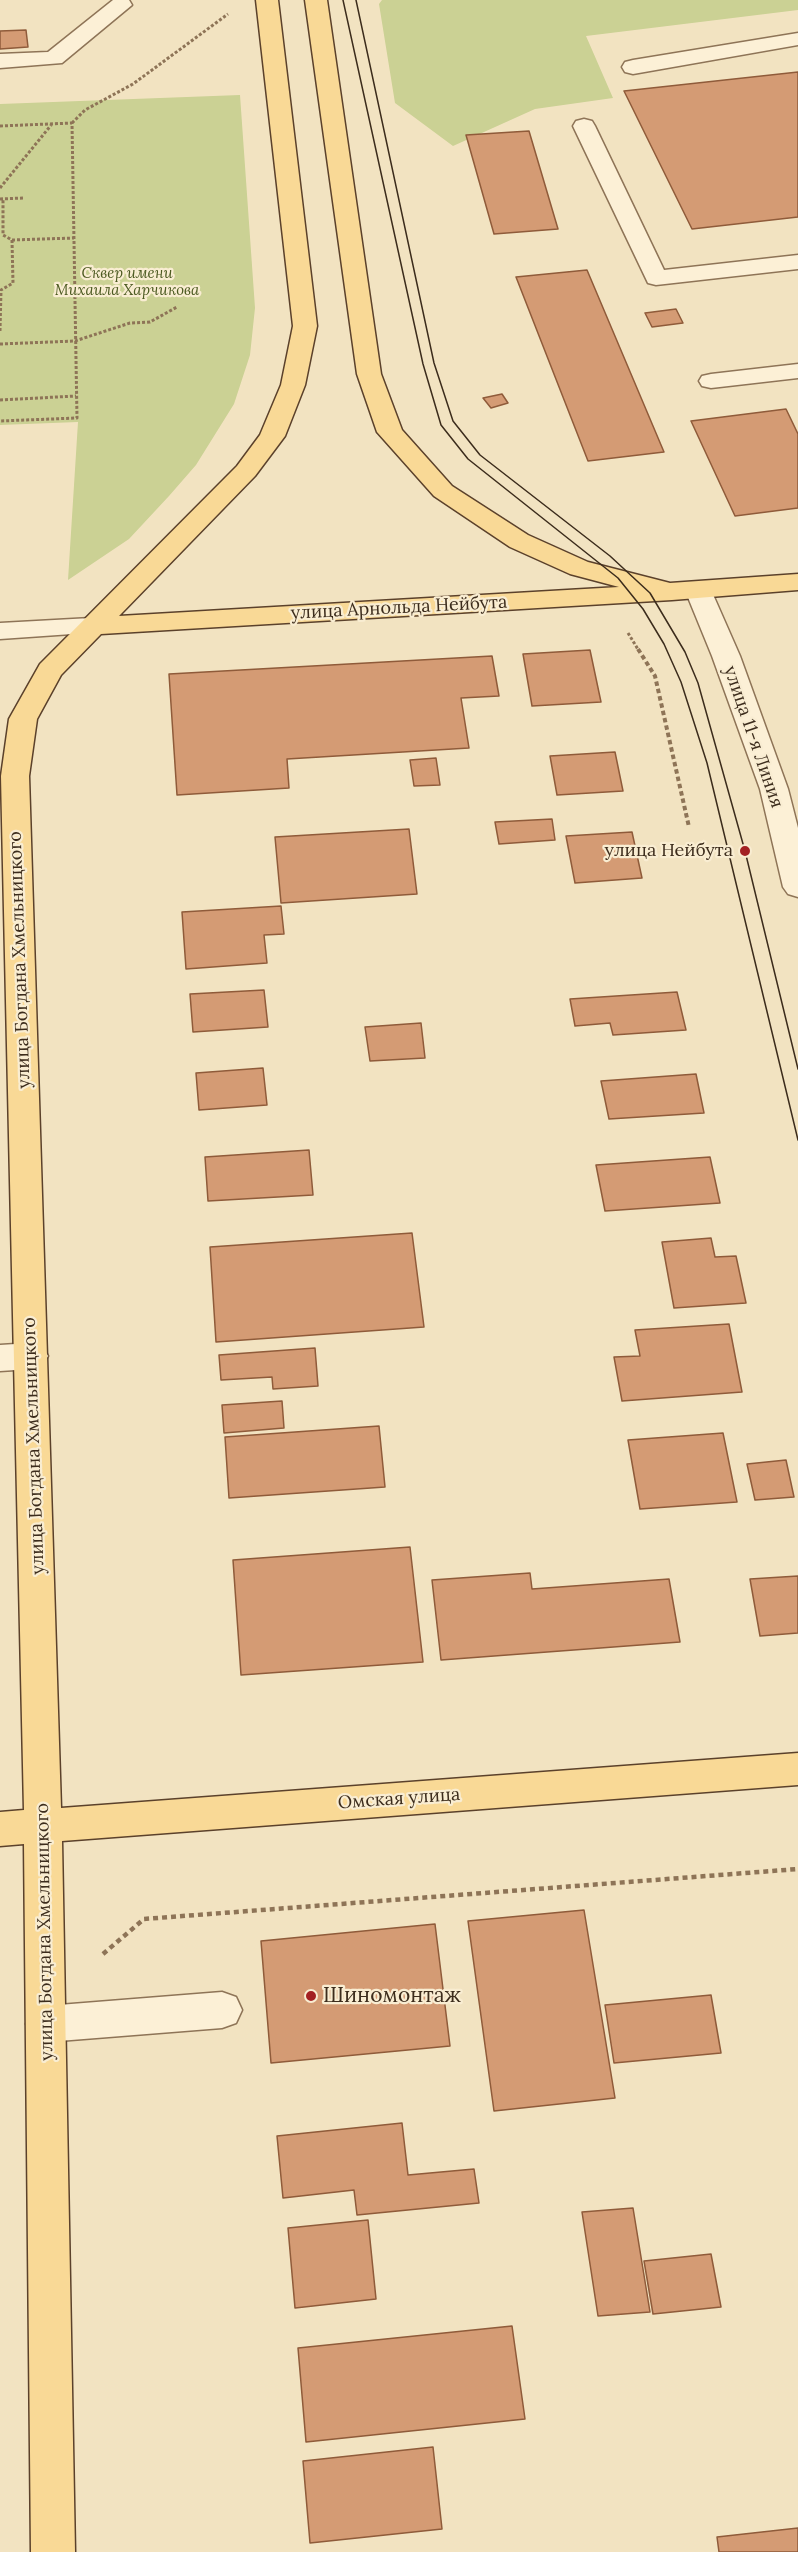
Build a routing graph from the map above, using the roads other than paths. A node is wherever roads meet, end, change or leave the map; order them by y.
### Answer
1 (267, 0) edge
2 (316, 0) edge
3 (121, 5) dead end
4 (798, 39) edge
5 (0, 61) edge
6 (633, 67) dead end
7 (584, 126) dead end
8 (798, 262) edge
9 (798, 371) edge
10 (711, 381) dead end
11 (798, 582) edge
12 (685, 591) junction
13 (91, 626) junction
14 (0, 631) edge
15 (798, 887) edge
16 (16, 1357) edge
17 (798, 1769) edge
18 (43, 1826) junction
19 (0, 1829) edge
20 (222, 2010) dead end
21 (46, 2024) junction
22 (53, 2552) edge

1 - 13 main road, улица Богдана Хмельницкого
2 - 12 main road
3 - 5 street
4 - 6 street
7 - 8 street
9 - 10 street
11 - 12 main road, улица Арнольда Нейбута
12 - 13 main road, улица Арнольда Нейбута
12 - 15 street, улица 11-я Линия
13 - 14 street, улица Арнольда Нейбута
13 - 16 main road, улица Богдана Хмельницкого
16 - 18 main road, улица Богдана Хмельницкого
17 - 18 main road, Омская улица
18 - 19 main road, Омская улица
18 - 21 main road, улица Богдана Хмельницкого
20 - 21 street
21 - 22 main road, улица Богдана Хмельницкого

